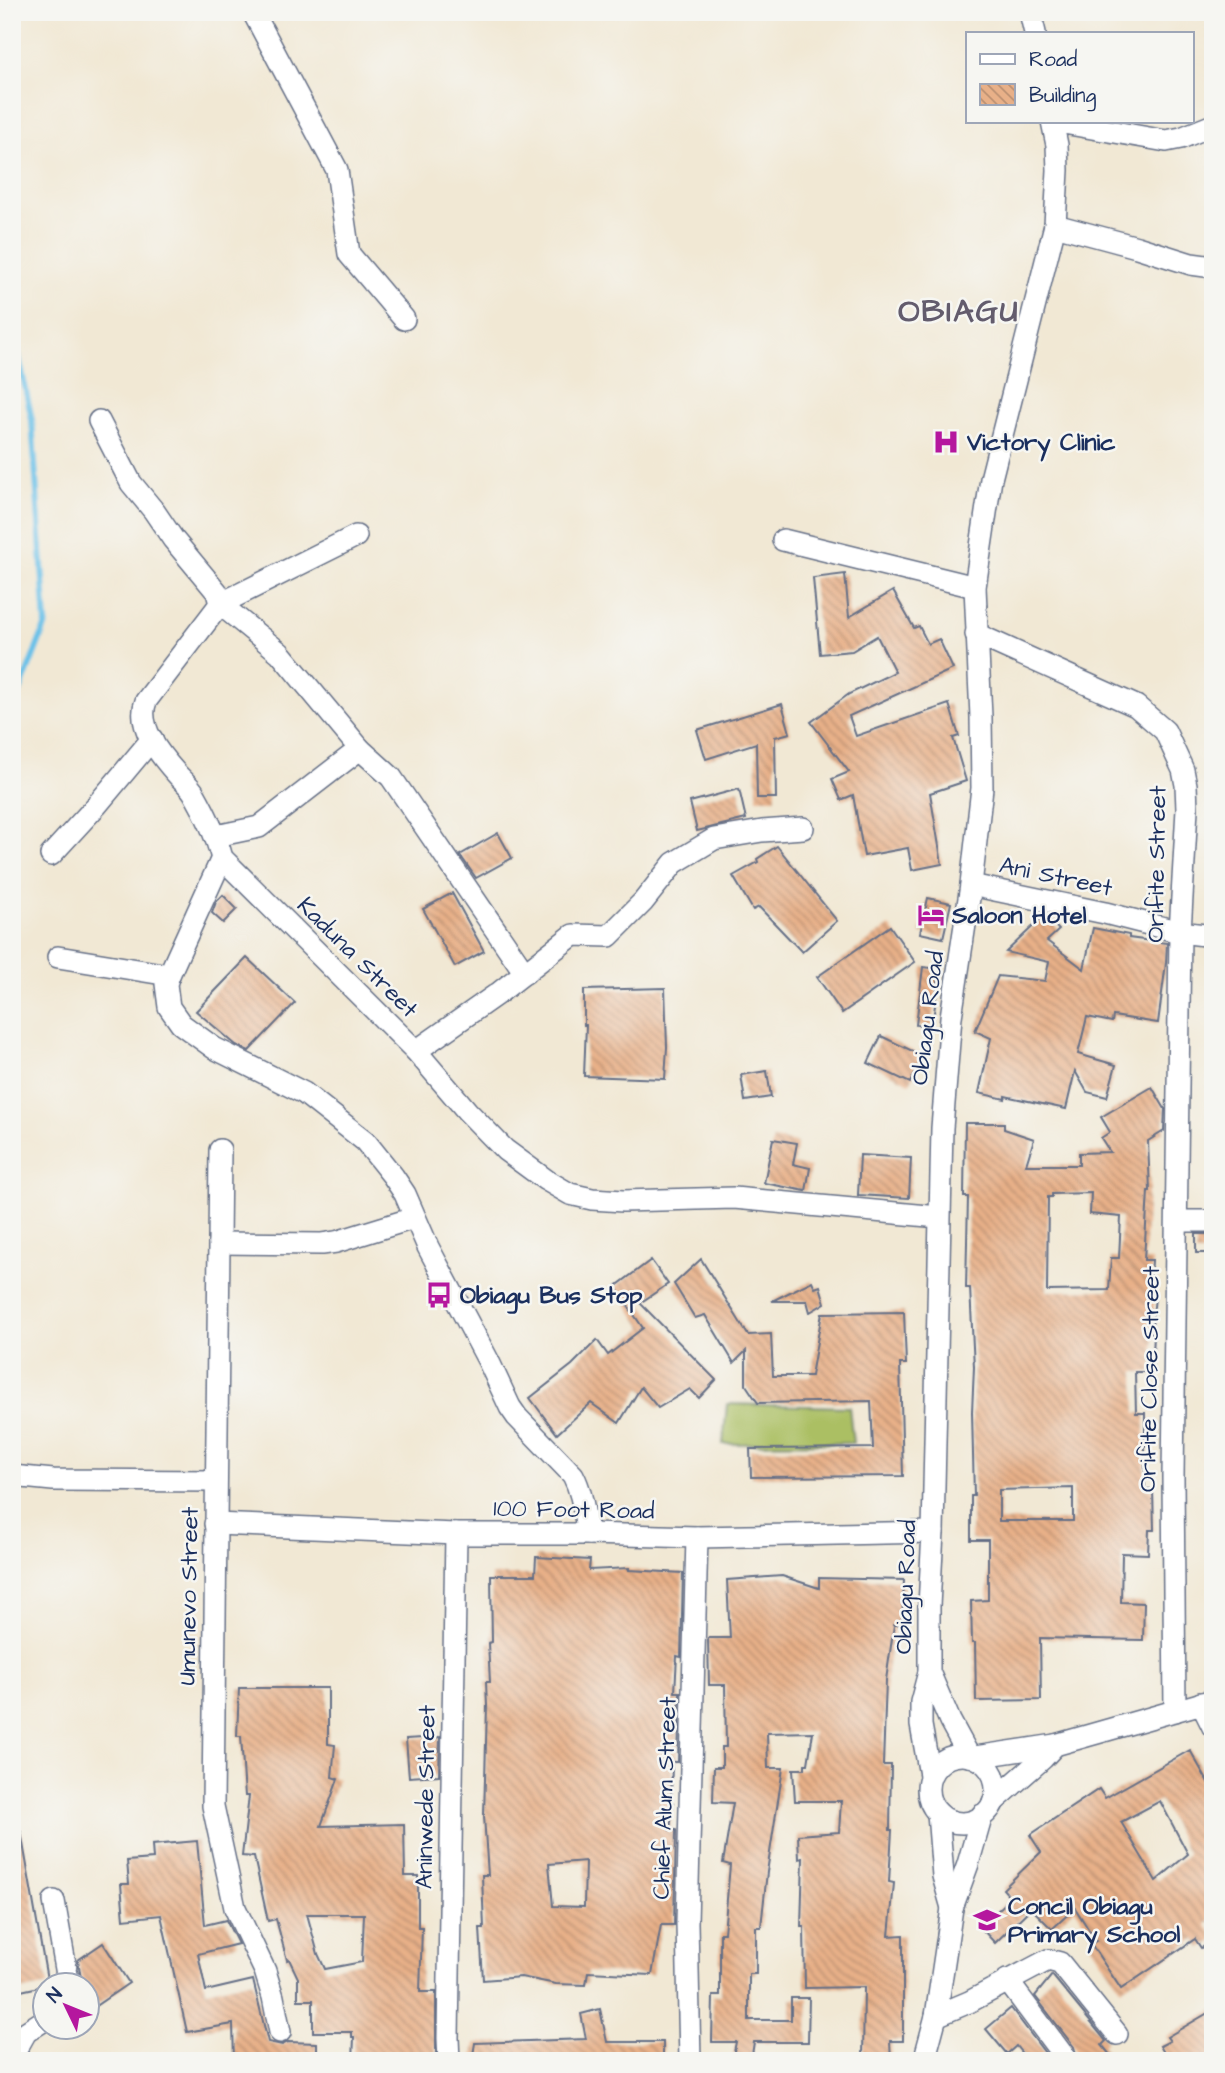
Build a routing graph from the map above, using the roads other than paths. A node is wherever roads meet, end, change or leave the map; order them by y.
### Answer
1 (253, 12) edge
2 (1030, 12) edge
3 (1035, 32) edge
4 (1052, 122) edge
5 (1058, 122) edge
6 (1213, 125) edge
7 (1055, 225) junction
8 (1213, 267) edge
9 (404, 319) dead end
10 (99, 421) dead end
11 (356, 536) dead end
12 (783, 540) dead end
13 (975, 587) junction
14 (220, 604) junction
15 (976, 634) junction
16 (152, 739) junction
17 (360, 749) junction
18 (803, 828) dead end
19 (216, 836) junction
20 (51, 855) dead end
21 (222, 858) junction
22 (971, 885) junction
23 (1180, 932) junction
24 (1213, 936) edge
25 (58, 957) dead end
26 (525, 973) junction
27 (169, 975) junction
28 (1178, 1048) joint
29 (416, 1051) junction
30 (220, 1150) dead end
31 (414, 1217) junction
32 (939, 1217) junction
33 (1177, 1221) junction
34 (1213, 1221) edge
35 (219, 1243) junction
36 (12, 1476) edge
37 (216, 1480) junction
38 (215, 1524) junction
39 (933, 1532) junction
40 (456, 1534) junction
41 (588, 1534) junction
42 (697, 1537) junction
43 (929, 1672) junction
44 (1207, 1701) edge
45 (1175, 1711) junction
46 (1213, 1727) edge
47 (1055, 1745) junction
48 (972, 1757) junction
49 (930, 1775) junction
50 (987, 1809) junction
51 (938, 1813) junction
52 (54, 1901) dead end
53 (952, 1908) junction
54 (67, 1972) edge
55 (1007, 1980) junction
56 (936, 2016) junction
57 (280, 2032) dead end
58 (19, 2033) edge
59 (1117, 2034) dead end
60 (1063, 2055) dead end
61 (12, 2057) edge
62 (449, 2061) edge
63 (690, 2061) edge
64 (924, 2061) edge

1 - 9 street
2 - 3 street
4 - 7 street, Obiagu Road
5 - 6 street
7 - 8 street
7 - 13 street, Obiagu Road
10 - 14 street
11 - 14 street
12 - 13 street
13 - 15 street, Obiagu Road
14 - 16 street, Kaduna Street
14 - 17 street
15 - 22 street, Obiagu Road
15 - 23 street, Orifite Street
16 - 19 street, Kaduna Street
16 - 20 street
17 - 19 street
17 - 26 street
18 - 26 street
19 - 21 street, Kaduna Street
21 - 27 street
21 - 29 street, Kaduna Street
22 - 23 street, Ani Street
22 - 32 street, Obiagu Road
23 - 24 street, Ani Street
23 - 28 street, Orifite Street
25 - 27 street
26 - 29 street
27 - 31 street
28 - 33 street, Orifite Close Street
29 - 32 street, Kaduna Street
30 - 35 street, Umunevo Street
31 - 35 street
31 - 41 street
32 - 39 street, Obiagu Road
33 - 34 street
33 - 45 street, Orifite Close Street
35 - 37 street, Umunevo Street
36 - 37 street
37 - 38 street, Umunevo Street
38 - 40 street, 100 Foot Road
38 - 57 street, Umunevo Street
39 - 42 street, 100 Foot Road
39 - 43 street, Obiagu Road
40 - 41 street, 100 Foot Road
40 - 62 street, Aninwede Street
41 - 42 street, 100 Foot Road
42 - 63 street, Chief Alum Street
43 - 48 street, Obiagu Road
43 - 49 street
44 - 45 street
44 - 46 street
45 - 47 street
47 - 48 street
47 - 50 street
48 - 49 street
48 - 50 street
49 - 51 street
50 - 51 street
50 - 53 street
51 - 53 street
52 - 54 street
53 - 56 street
55 - 56 street
55 - 59 street
55 - 60 street
56 - 64 street
58 - 61 street

